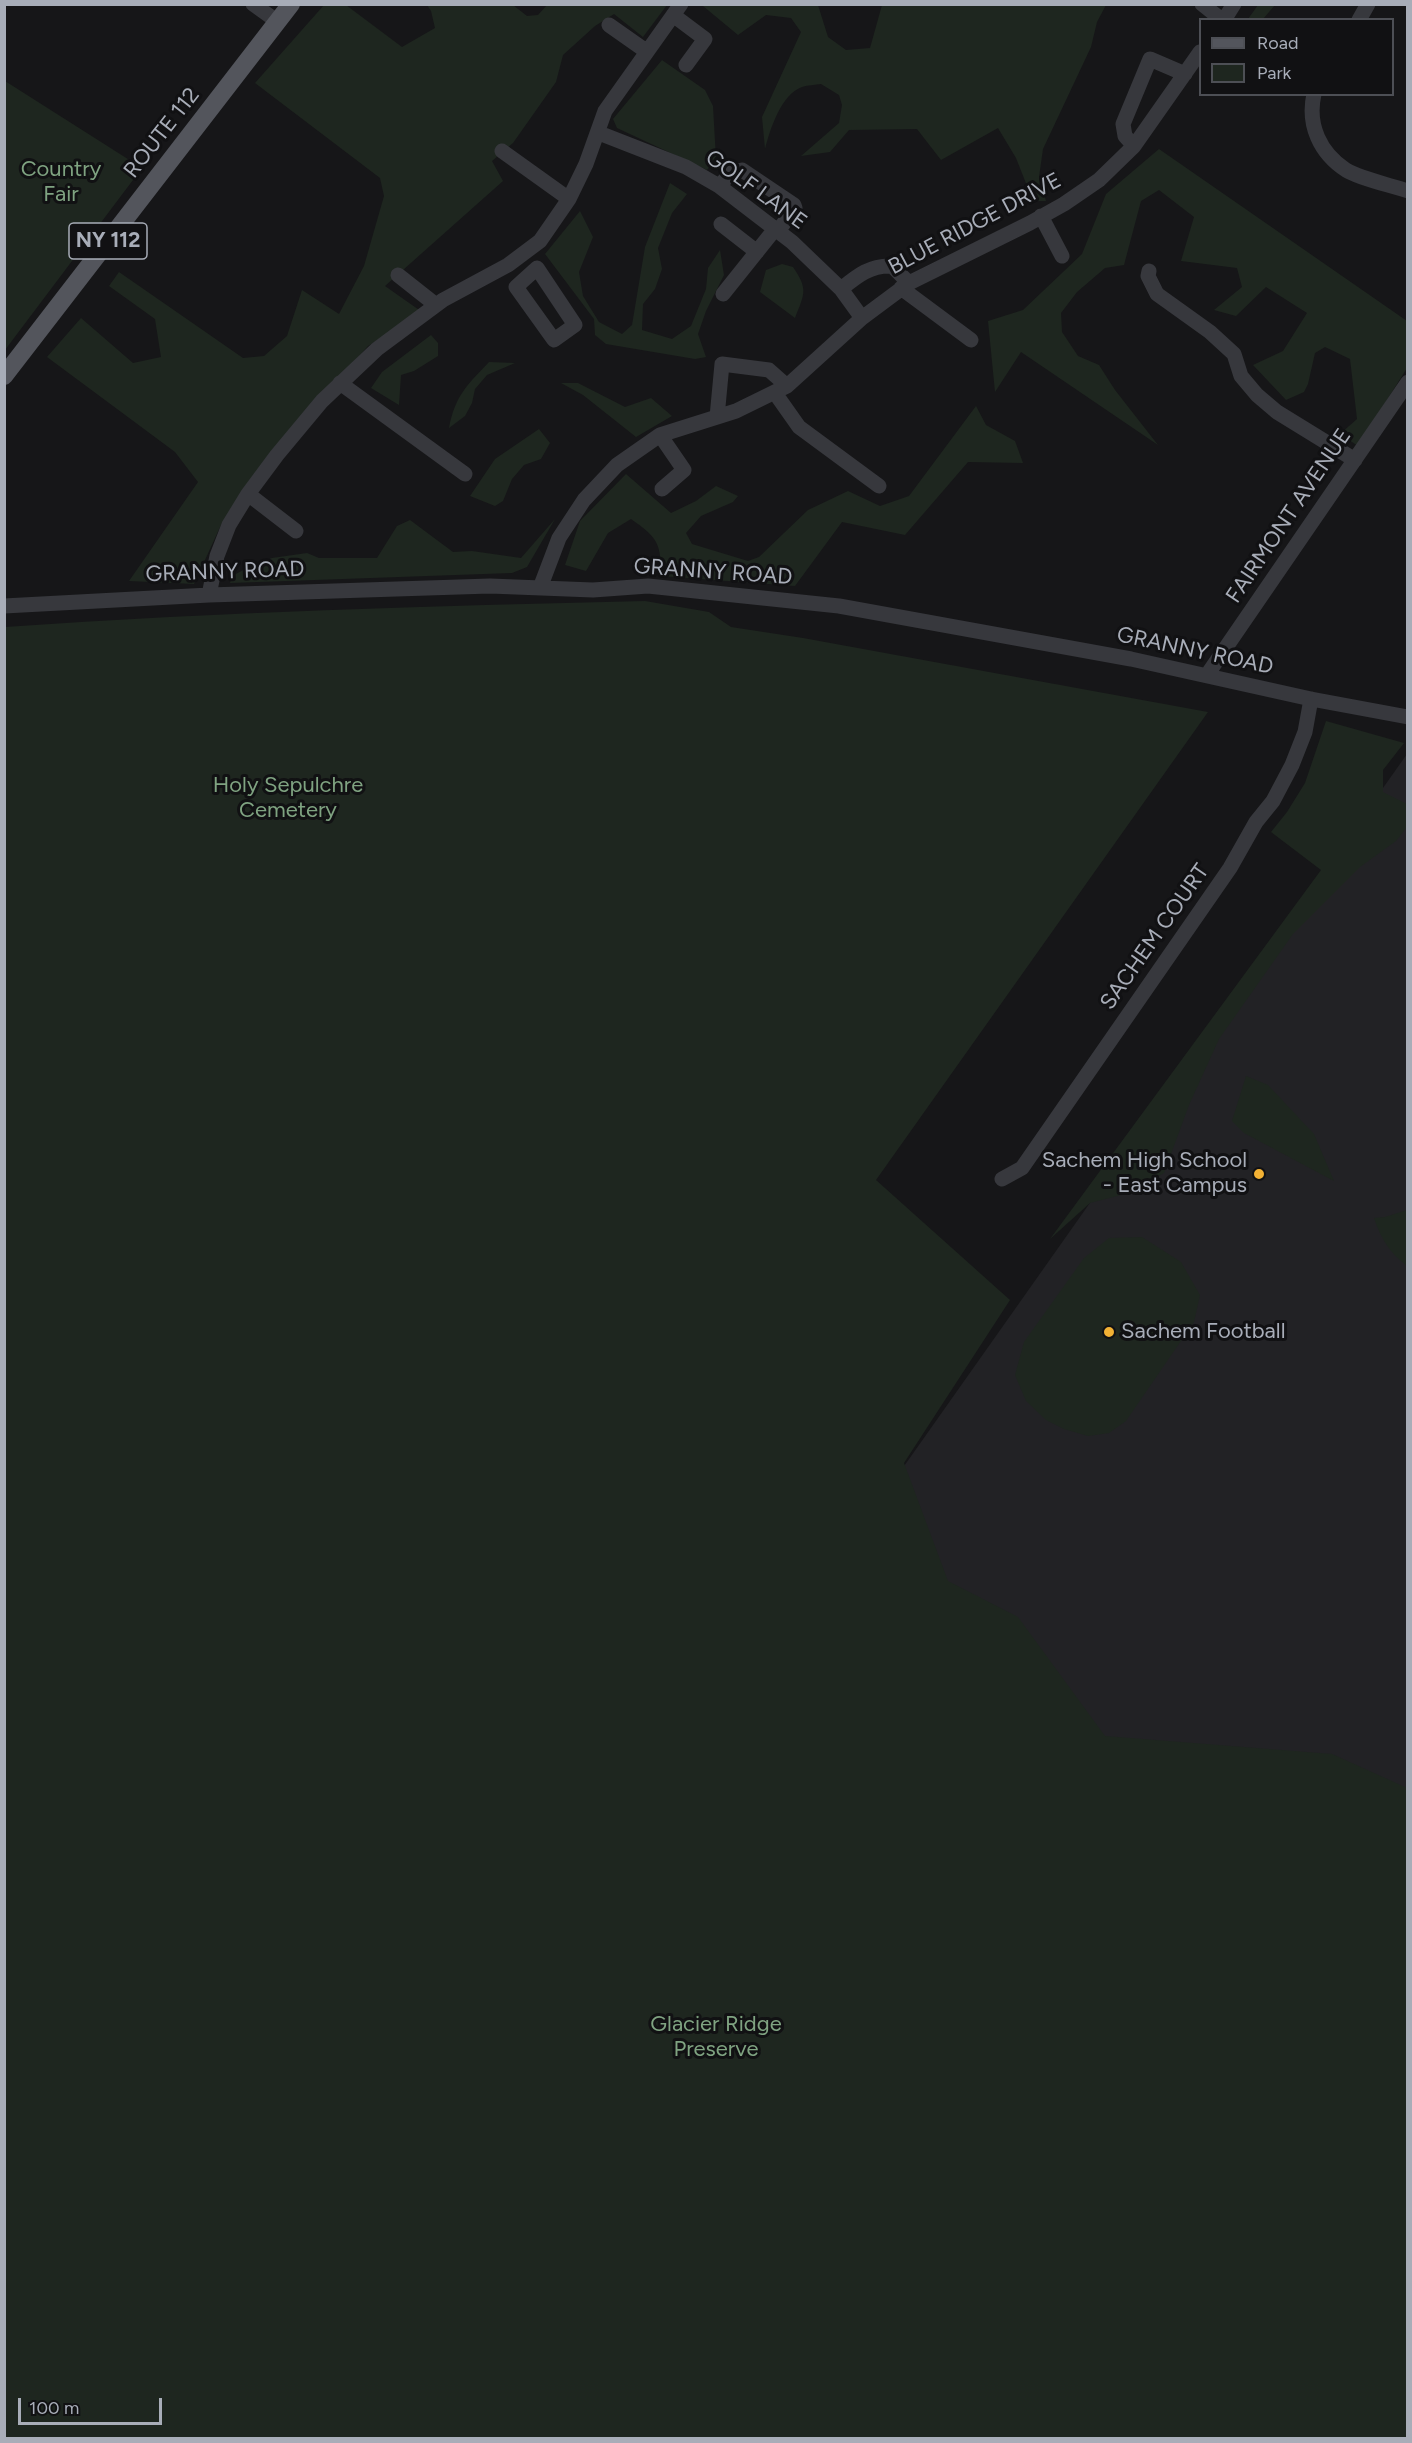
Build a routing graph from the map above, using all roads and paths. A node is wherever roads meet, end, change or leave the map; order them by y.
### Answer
1 (254, 4) edge
2 (291, 4) edge
3 (1202, 4) edge
4 (1234, 4) edge
5 (1368, 4) edge
6 (677, 10) edge
7 (1220, 18) edge
8 (1224, 18) edge
9 (1360, 18) edge
10 (278, 22) junction
11 (609, 25) dead end
12 (646, 51) junction
13 (1199, 53) edge
14 (686, 65) dead end
15 (1185, 74) junction
16 (1314, 96) edge
17 (599, 133) junction
18 (1134, 146) junction
19 (502, 151) dead end
20 (719, 186) junction
21 (1407, 191) edge
22 (569, 199) junction
23 (1041, 216) junction
24 (721, 224) dead end
25 (776, 230) junction
26 (527, 251) junction
27 (757, 252) junction
28 (1062, 256) dead end
29 (537, 268) dead end
30 (1149, 271) dead end
31 (398, 275) dead end
32 (905, 285) junction
33 (841, 289) junction
34 (723, 294) dead end
35 (436, 305) junction
36 (862, 318) junction
37 (971, 340) dead end
38 (4, 376) edge
39 (1407, 382) edge
40 (340, 383) junction
41 (781, 390) junction
42 (717, 417) junction
43 (660, 435) junction
44 (1355, 460) junction
45 (465, 474) dead end
46 (879, 486) dead end
47 (662, 489) dead end
48 (248, 494) junction
49 (296, 531) dead end
50 (540, 588) junction
51 (209, 595) junction
52 (4, 606) edge
53 (1207, 675) junction
54 (1311, 699) junction
55 (1407, 717) edge
56 (1002, 1179) dead end

1 - 10 street
2 - 10 main road, ROUTE 112 / NY 112
3 - 7 street
4 - 8 street
5 - 9 street
6 - 12 street
6 - 14 street
10 - 38 main road, ROUTE 112 / NY 112
11 - 12 street
12 - 17 street
13 - 15 street, BLUE RIDGE DRIVE
15 - 18 street, BLUE RIDGE DRIVE
15 - 18 street
16 - 21 street
17 - 20 street, GOLF LANE
17 - 22 street
18 - 23 street, BLUE RIDGE DRIVE
19 - 22 street
20 - 25 street, GOLF LANE
20 - 25 street
22 - 26 street
23 - 28 street
23 - 32 street, BLUE RIDGE DRIVE
24 - 27 street
25 - 27 street
25 - 33 street, GOLF LANE
26 - 29 street
26 - 35 street
27 - 34 street
30 - 44 street
31 - 35 street
32 - 33 street
32 - 36 street, BLUE RIDGE DRIVE
32 - 37 street
33 - 36 street, GOLF LANE
35 - 40 street
36 - 41 street, BLUE RIDGE DRIVE
39 - 44 street, FAIRMONT AVENUE
40 - 45 street
40 - 48 street
41 - 42 street, BLUE RIDGE DRIVE
41 - 42 street
41 - 46 street
42 - 43 street, BLUE RIDGE DRIVE
43 - 47 street
43 - 50 street, BLUE RIDGE DRIVE
44 - 53 street, FAIRMONT AVENUE
48 - 49 street
48 - 51 street
50 - 51 street, GRANNY ROAD
50 - 53 street, GRANNY ROAD
51 - 52 street, GRANNY ROAD
53 - 54 street, GRANNY ROAD
54 - 55 street, GRANNY ROAD
54 - 56 street, SACHEM COURT

